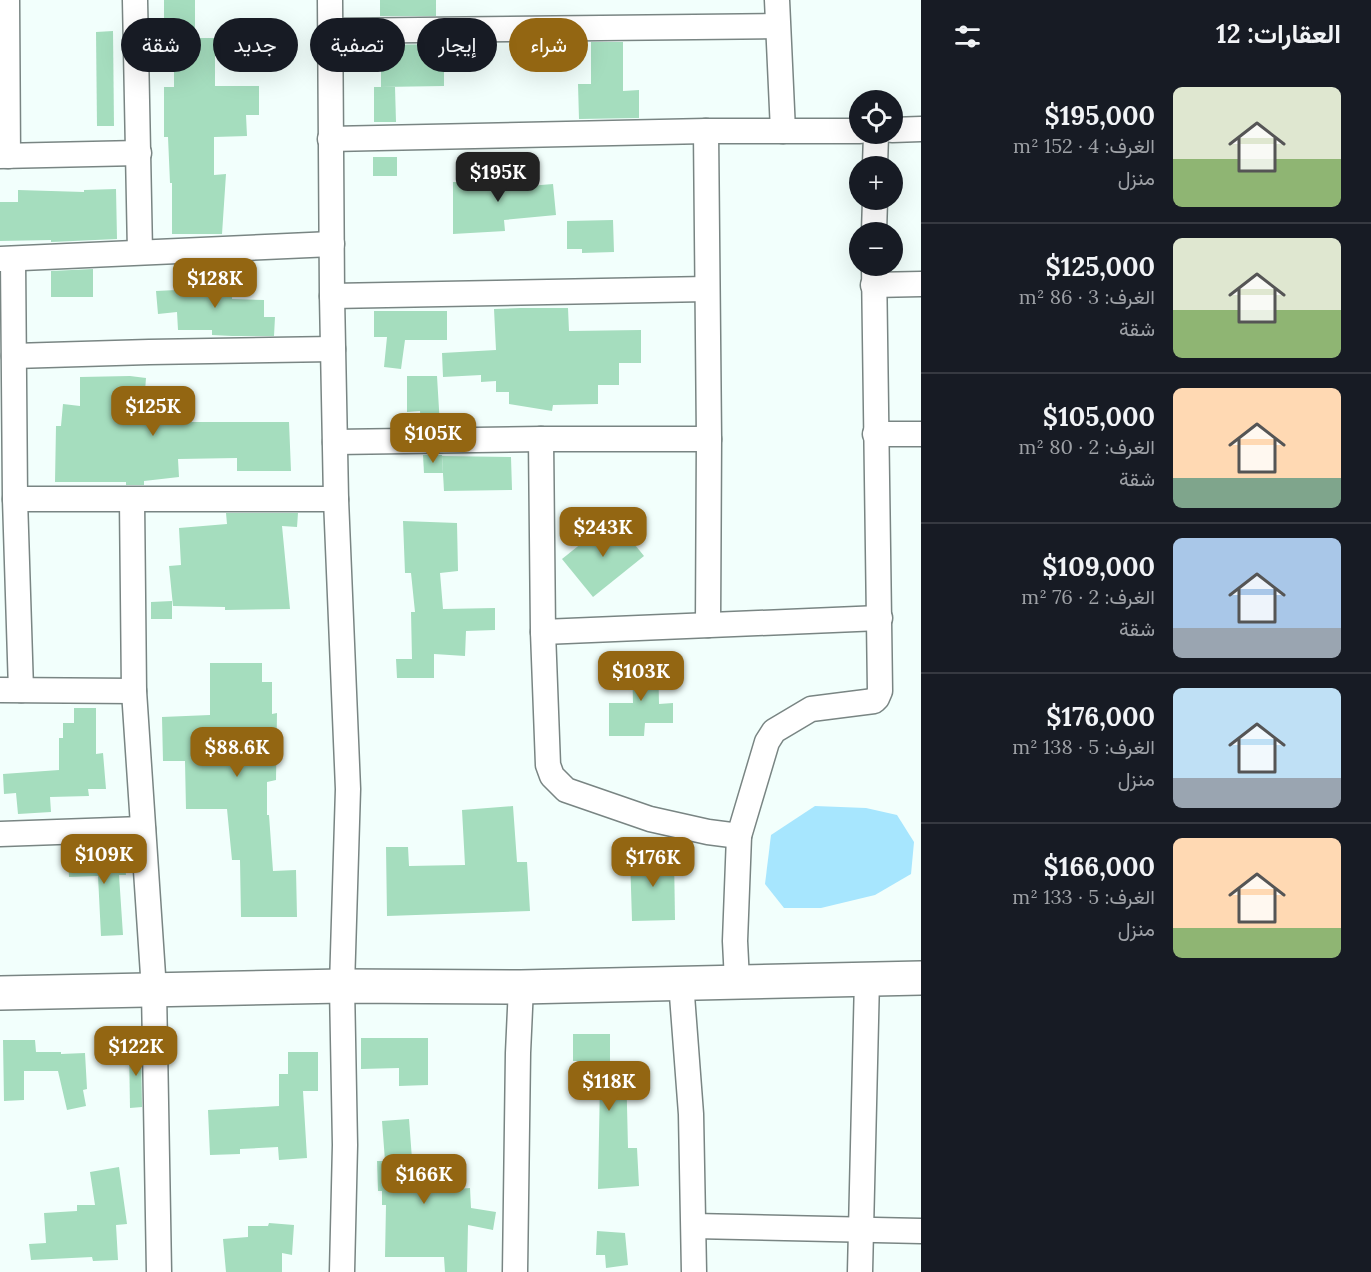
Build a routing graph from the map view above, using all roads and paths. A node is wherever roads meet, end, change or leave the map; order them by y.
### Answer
1 (7, 0) edge
2 (135, 0) edge
3 (330, 0) edge
4 (777, 0) edge
5 (330, 18) edge
6 (777, 26) junction
7 (405, 30) edge
8 (330, 72) edge
9 (921, 129) edge
10 (849, 130) edge
11 (903, 130) edge
12 (706, 131) junction
13 (783, 131) junction
14 (330, 139) junction
15 (139, 153) junction
16 (4, 156) edge
17 (332, 244) junction
18 (140, 252) junction
19 (7, 259) edge
20 (874, 276) edge
21 (879, 276) edge
22 (921, 284) edge
23 (707, 289) junction
24 (332, 296) junction
25 (333, 349) junction
26 (14, 356) junction
27 (875, 434) junction
28 (921, 434) edge
29 (541, 439) junction
30 (709, 439) junction
31 (335, 442) junction
32 (15, 499) junction
33 (336, 499) junction
34 (132, 500) junction
35 (880, 618) junction
36 (708, 625) junction
37 (543, 632) junction
38 (10, 690) edge
39 (134, 691) junction
40 (143, 829) junction
41 (0, 834) edge
42 (739, 836) junction
43 (921, 978) edge
44 (867, 979) junction
45 (737, 981) junction
46 (681, 982) junction
47 (342, 986) junction
48 (522, 987) junction
49 (154, 990) junction
50 (0, 993) edge
51 (694, 1227) junction
52 (859, 1230) junction
53 (921, 1232) edge
54 (159, 1272) edge
55 (342, 1272) edge
56 (515, 1272) edge
57 (694, 1272) edge
58 (860, 1272) edge

1 - 16 street
2 - 15 street
3 - 5 street
4 - 6 street
6 - 7 street
6 - 13 street
8 - 14 street
9 - 11 street
10 - 13 street
12 - 13 street
12 - 14 street
12 - 23 street
14 - 17 street
15 - 16 street
15 - 18 street
17 - 18 street
17 - 24 street
18 - 19 street
19 - 26 street
20 - 27 street
21 - 22 street
23 - 24 street
23 - 30 street
24 - 25 street
25 - 26 street
25 - 31 street
26 - 32 street
27 - 28 street
27 - 35 street
29 - 30 street
29 - 31 street
29 - 37 street
30 - 36 street
31 - 33 street
32 - 34 street
32 - 38 street
33 - 34 street
33 - 47 street
34 - 39 street
35 - 36 street
35 - 42 street
36 - 37 street
37 - 42 street
38 - 39 street
39 - 40 street
40 - 41 street
40 - 49 street
42 - 45 street
43 - 44 highway
44 - 45 highway
44 - 52 street
45 - 46 highway
46 - 48 highway
46 - 51 street
47 - 48 highway
47 - 49 highway
47 - 55 street
48 - 56 street
49 - 50 highway
49 - 54 street
51 - 52 street
51 - 57 street
52 - 53 street
52 - 58 street

